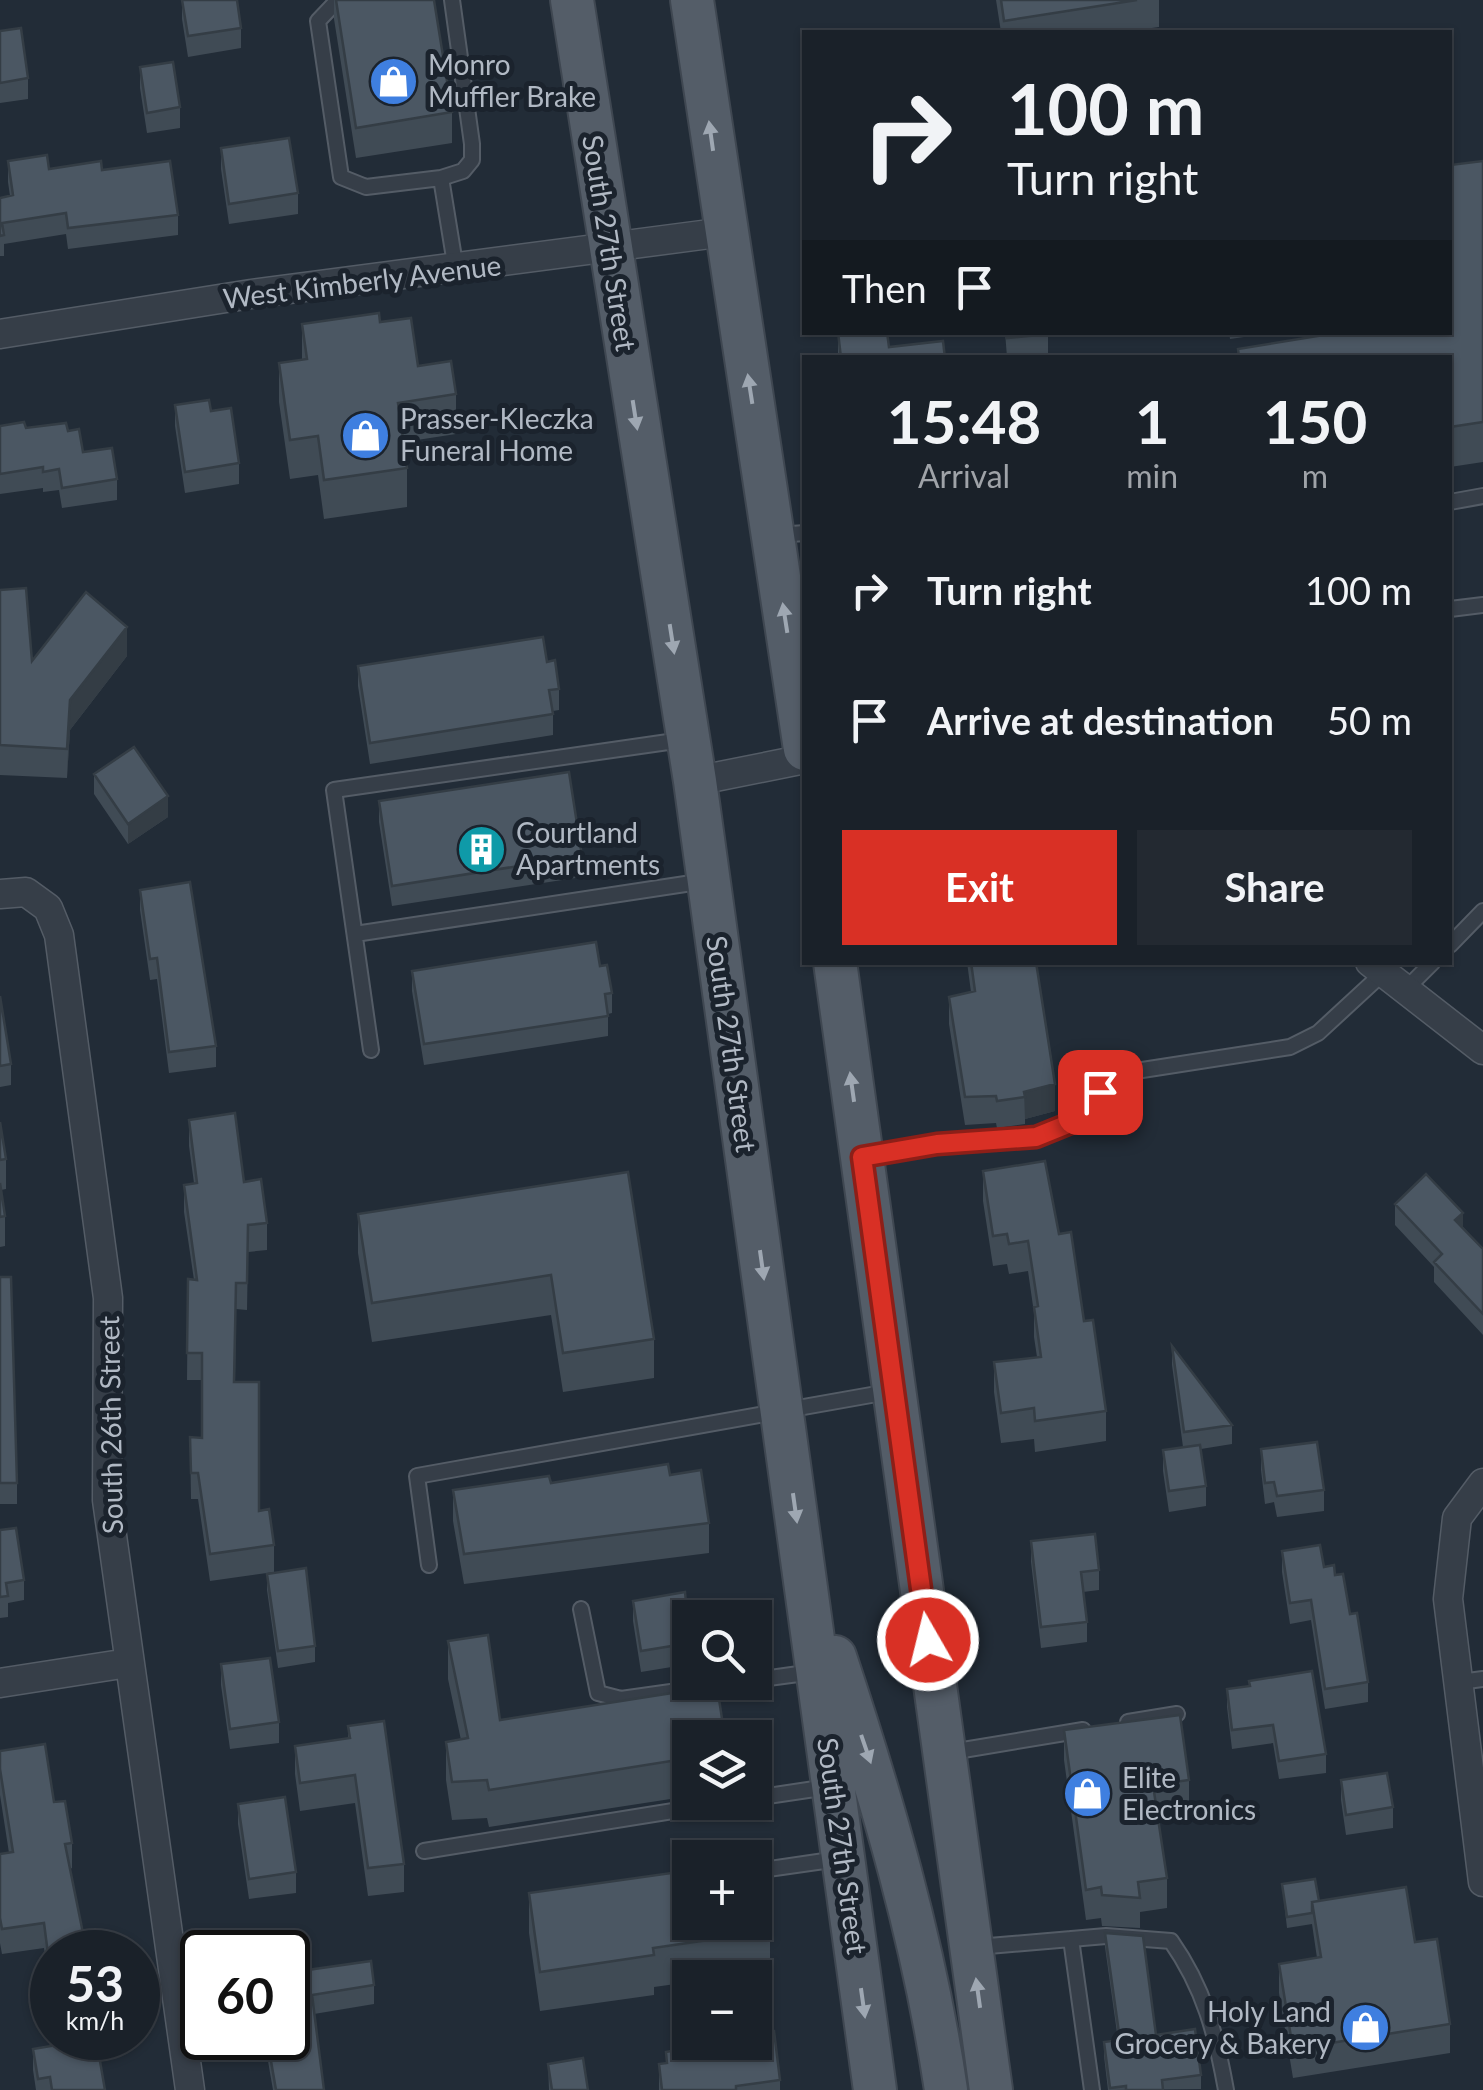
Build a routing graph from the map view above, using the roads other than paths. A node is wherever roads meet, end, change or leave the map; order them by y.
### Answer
1 (338, 0) edge
2 (452, 0) edge
3 (572, 0) edge
4 (692, 0) edge
5 (441, 178) junction
6 (725, 232) junction
7 (608, 250) junction
8 (456, 270) junction
9 (0, 334) edge
10 (1483, 496) edge
11 (1452, 502) edge
12 (788, 534) edge
13 (1483, 605) edge
14 (1452, 609) edge
15 (802, 711) edge
16 (688, 739) junction
17 (802, 761) edge
18 (695, 782) junction
19 (708, 881) junction
20 (13, 893) edge
21 (1483, 912) edge
22 (355, 934) junction
23 (1452, 943) edge
24 (835, 965) edge
25 (1422, 965) edge
26 (1386, 975) edge
27 (371, 1050) dead end
28 (1483, 1050) edge
29 (862, 1157) junction
30 (894, 1392) junction
31 (782, 1411) junction
32 (1483, 1484) edge
33 (429, 1566) dead end
34 (581, 1609) dead end
35 (128, 1664) junction
36 (828, 1670) junction
37 (772, 1678) edge
38 (1471, 1680) edge
39 (0, 1683) edge
40 (672, 1692) edge
41 (1177, 1714) edge
42 (1118, 1724) edge
43 (1098, 1727) edge
44 (944, 1753) junction
45 (833, 1786) junction
46 (772, 1795) edge
47 (672, 1811) edge
48 (424, 1851) dead end
49 (844, 1858) junction
50 (772, 1869) edge
51 (1483, 1882) edge
52 (1071, 1939) junction
53 (971, 1948) junction
54 (190, 2090) edge
55 (876, 2090) edge
56 (946, 2090) edge
57 (991, 2090) edge
58 (1092, 2090) edge
59 (1226, 2090) edge

1 - 5 lane
2 - 5 lane
3 - 7 main road, South 27th Street
6 -> 4 main road
5 - 8 lane
6 - 7 street, West Kimberly Avenue
12 -> 6 main road
7 - 8 street, West Kimberly Avenue
7 -> 16 main road, South 27th Street
8 - 9 street, West Kimberly Avenue
10 - 11 lane
15 -> 12 main road
13 - 14 lane
16 - 18 main road, South 27th Street
16 - 22 lane
17 - 18 street
18 - 19 main road, South 27th Street
19 - 22 lane
19 -> 31 main road, South 27th Street
20 - 35 street, South 26th Street
21 - 23 lane
22 - 27 lane
29 -> 24 main road
25 - 26 lane
26 - 28 street
26 - 29 lane
29 - 30 main road
30 - 31 lane
30 - 44 main road
31 - 33 lane
31 -> 36 main road, South 27th Street
32 - 38 street
34 - 40 lane
35 - 39 street
35 - 54 street, South 26th Street
36 - 37 lane
36 - 45 main road, South 27th Street
36 -> 56 main road
38 - 51 street
41 - 42 lane
43 - 44 lane
44 - 53 main road
45 - 46 lane
45 - 49 main road, South 27th Street
47 - 48 lane
49 - 50 lane
49 -> 55 main road, South 27th Street
52 - 53 lane
52 - 58 lane
52 - 59 lane
57 -> 53 main road

